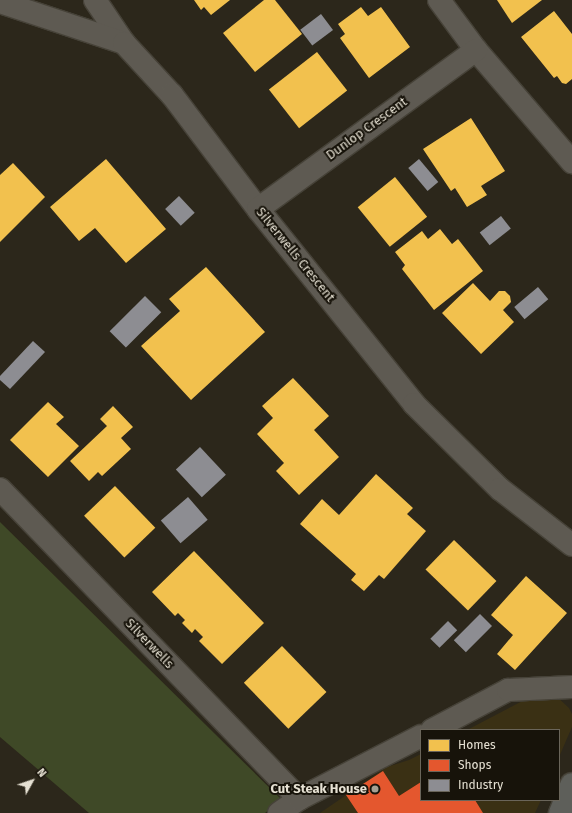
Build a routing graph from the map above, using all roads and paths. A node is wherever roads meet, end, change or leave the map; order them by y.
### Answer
1 (95, 0) edge
2 (439, 0) edge
3 (0, 2) edge
4 (124, 43) junction
5 (476, 50) junction
6 (572, 162) edge
7 (258, 209) junction
8 (0, 489) edge
9 (572, 545) edge
10 (572, 687) edge
11 (463, 723) edge
12 (436, 729) edge
13 (420, 737) edge
14 (572, 784) edge
15 (299, 799) junction
16 (560, 812) edge
17 (279, 813) edge

1 - 4 street
2 - 5 street
3 - 4 street, Silverwells Crescent
4 - 7 street, Silverwells Crescent
5 - 6 street
5 - 7 street, Dunlop Crescent
7 - 9 street, Silverwells Crescent
8 - 15 street, Silverwells
10 - 11 street
11 - 12 street
13 - 15 street
14 - 16 main road
15 - 17 street

